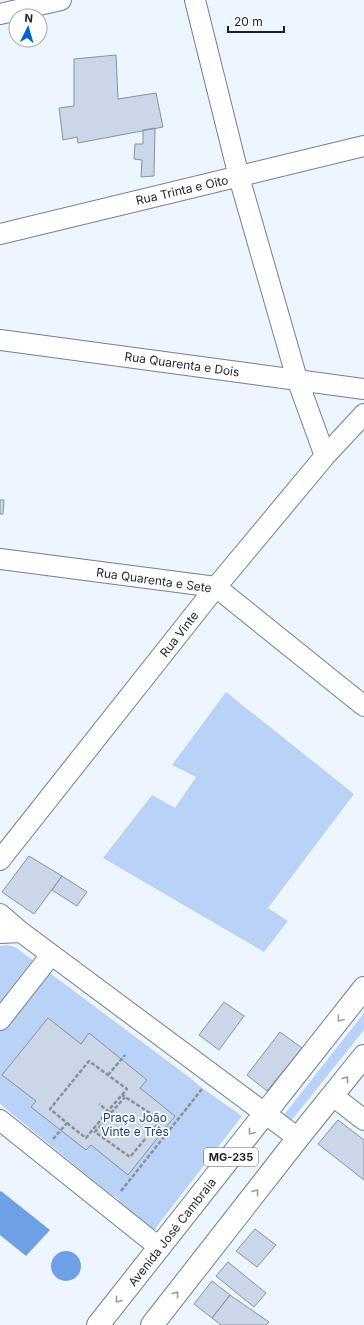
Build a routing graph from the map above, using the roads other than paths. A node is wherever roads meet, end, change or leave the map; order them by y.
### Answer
1 (61, 0) edge
2 (195, 0) edge
3 (0, 14) edge
4 (364, 146) edge
5 (239, 177) junction
6 (0, 234) edge
7 (0, 340) edge
8 (297, 379) junction
9 (364, 389) edge
10 (364, 414) edge
11 (325, 456) junction
12 (0, 559) edge
13 (216, 587) junction
14 (364, 706) edge
15 (0, 860) edge
16 (0, 914) edge
17 (21, 932) junction
18 (0, 934) edge
19 (51, 955) junction
20 (364, 988) edge
21 (0, 1020) edge
22 (364, 1056) edge
23 (333, 1096) junction
24 (266, 1113) junction
25 (0, 1120) edge
26 (364, 1120) edge
27 (298, 1138) junction
28 (160, 1248) junction
29 (98, 1325) edge
30 (152, 1325) edge

1 - 3 street
2 - 5 street
4 - 5 street, Rua Trinta e Oito
5 - 6 street, Rua Trinta e Oito
5 - 8 street
7 - 8 street, Rua Quarenta e Dois
8 - 9 street, Rua Quarenta e Dois
8 - 11 street
10 - 11 street, Rua Vinte
11 - 13 street, Rua Vinte
12 - 13 street, Rua Quarenta e Sete
13 - 14 street, Rua Quarenta e Sete
13 - 15 street, Rua Vinte
16 - 17 street
17 - 18 street
17 - 19 street
19 - 21 street
19 - 24 street
20 -> 24 main road, Avenida José Cambraia / MG-235
23 -> 22 main road, MG-235
23 - 26 street
23 - 27 main road, MG-235
24 - 27 street
24 -> 28 main road, Avenida José Cambraia / MG-235
25 - 28 street
30 -> 27 main road, MG-235
28 -> 29 main road, Avenida José Cambraia / MG-235

